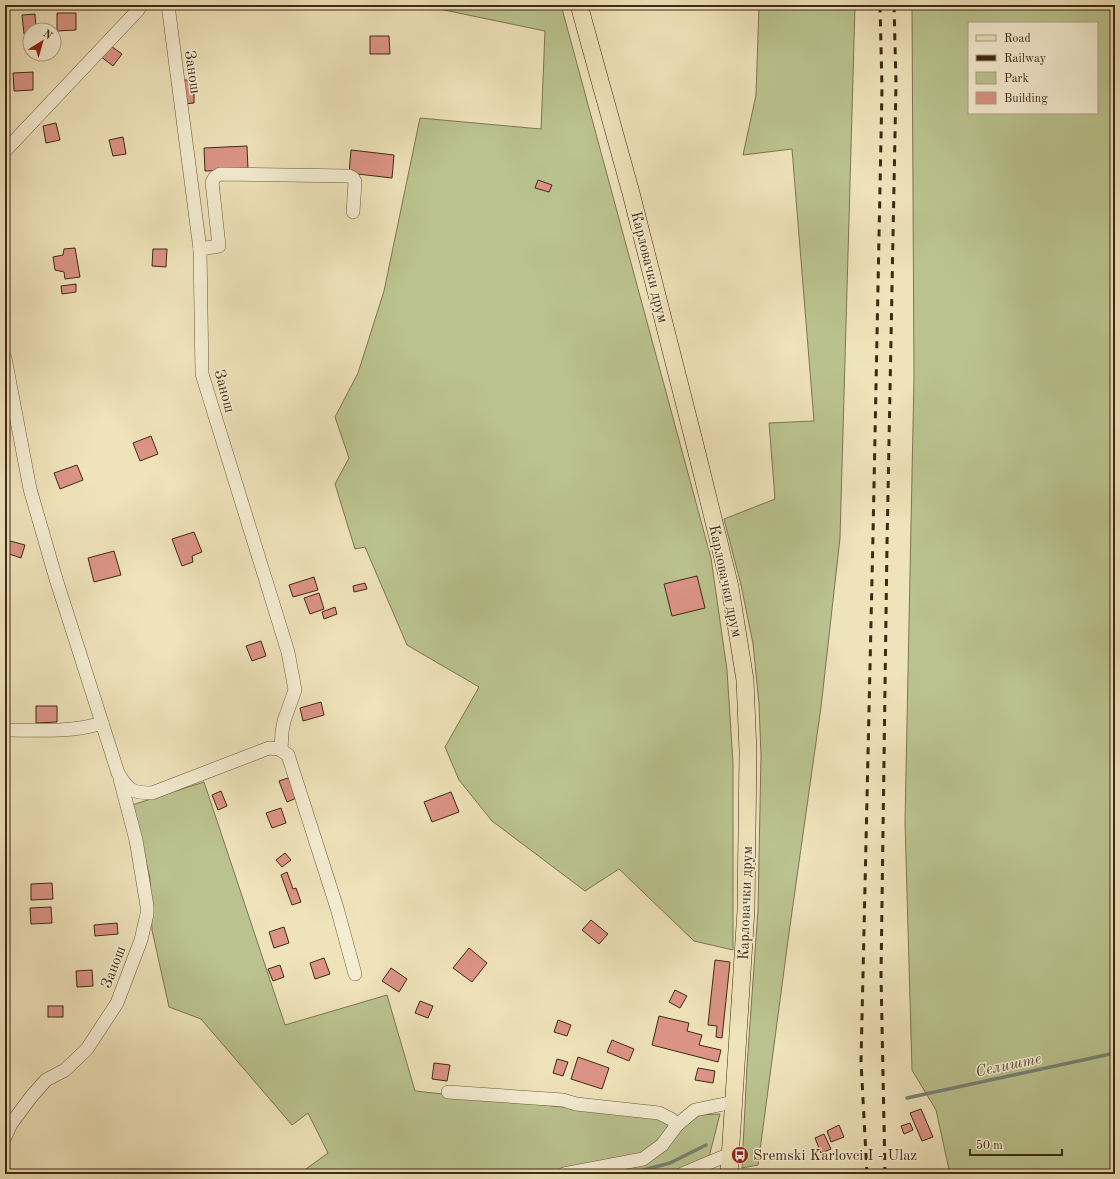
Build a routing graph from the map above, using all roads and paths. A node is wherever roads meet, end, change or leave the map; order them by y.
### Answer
1 (141, 5) edge
2 (168, 5) edge
3 (579, 5) edge
4 (5, 151) edge
5 (353, 212) dead end
6 (200, 249) junction
7 (5, 358) edge
8 (102, 723) junction
9 (5, 730) edge
10 (281, 750) junction
11 (118, 773) junction
12 (355, 974) dead end
13 (448, 1092) dead end
14 (734, 1102) junction
15 (677, 1125) junction
16 (5, 1135) edge
17 (730, 1154) junction
18 (564, 1174) edge
19 (682, 1174) edge
20 (729, 1174) edge

1 - 4 street
2 - 6 street, Занош
3 - 14 main road, Карловачки друм
5 - 6 street
6 - 10 street, Занош
7 - 8 street, Занош
8 - 9 street
8 - 11 street, Занош
10 - 11 street, Занош
10 - 12 street
11 - 16 street, Занош
13 - 15 street
14 - 15 street
14 - 17 main road, Карловачки друм
15 - 18 street
17 - 19 street
17 - 20 main road, Карловачки друм

